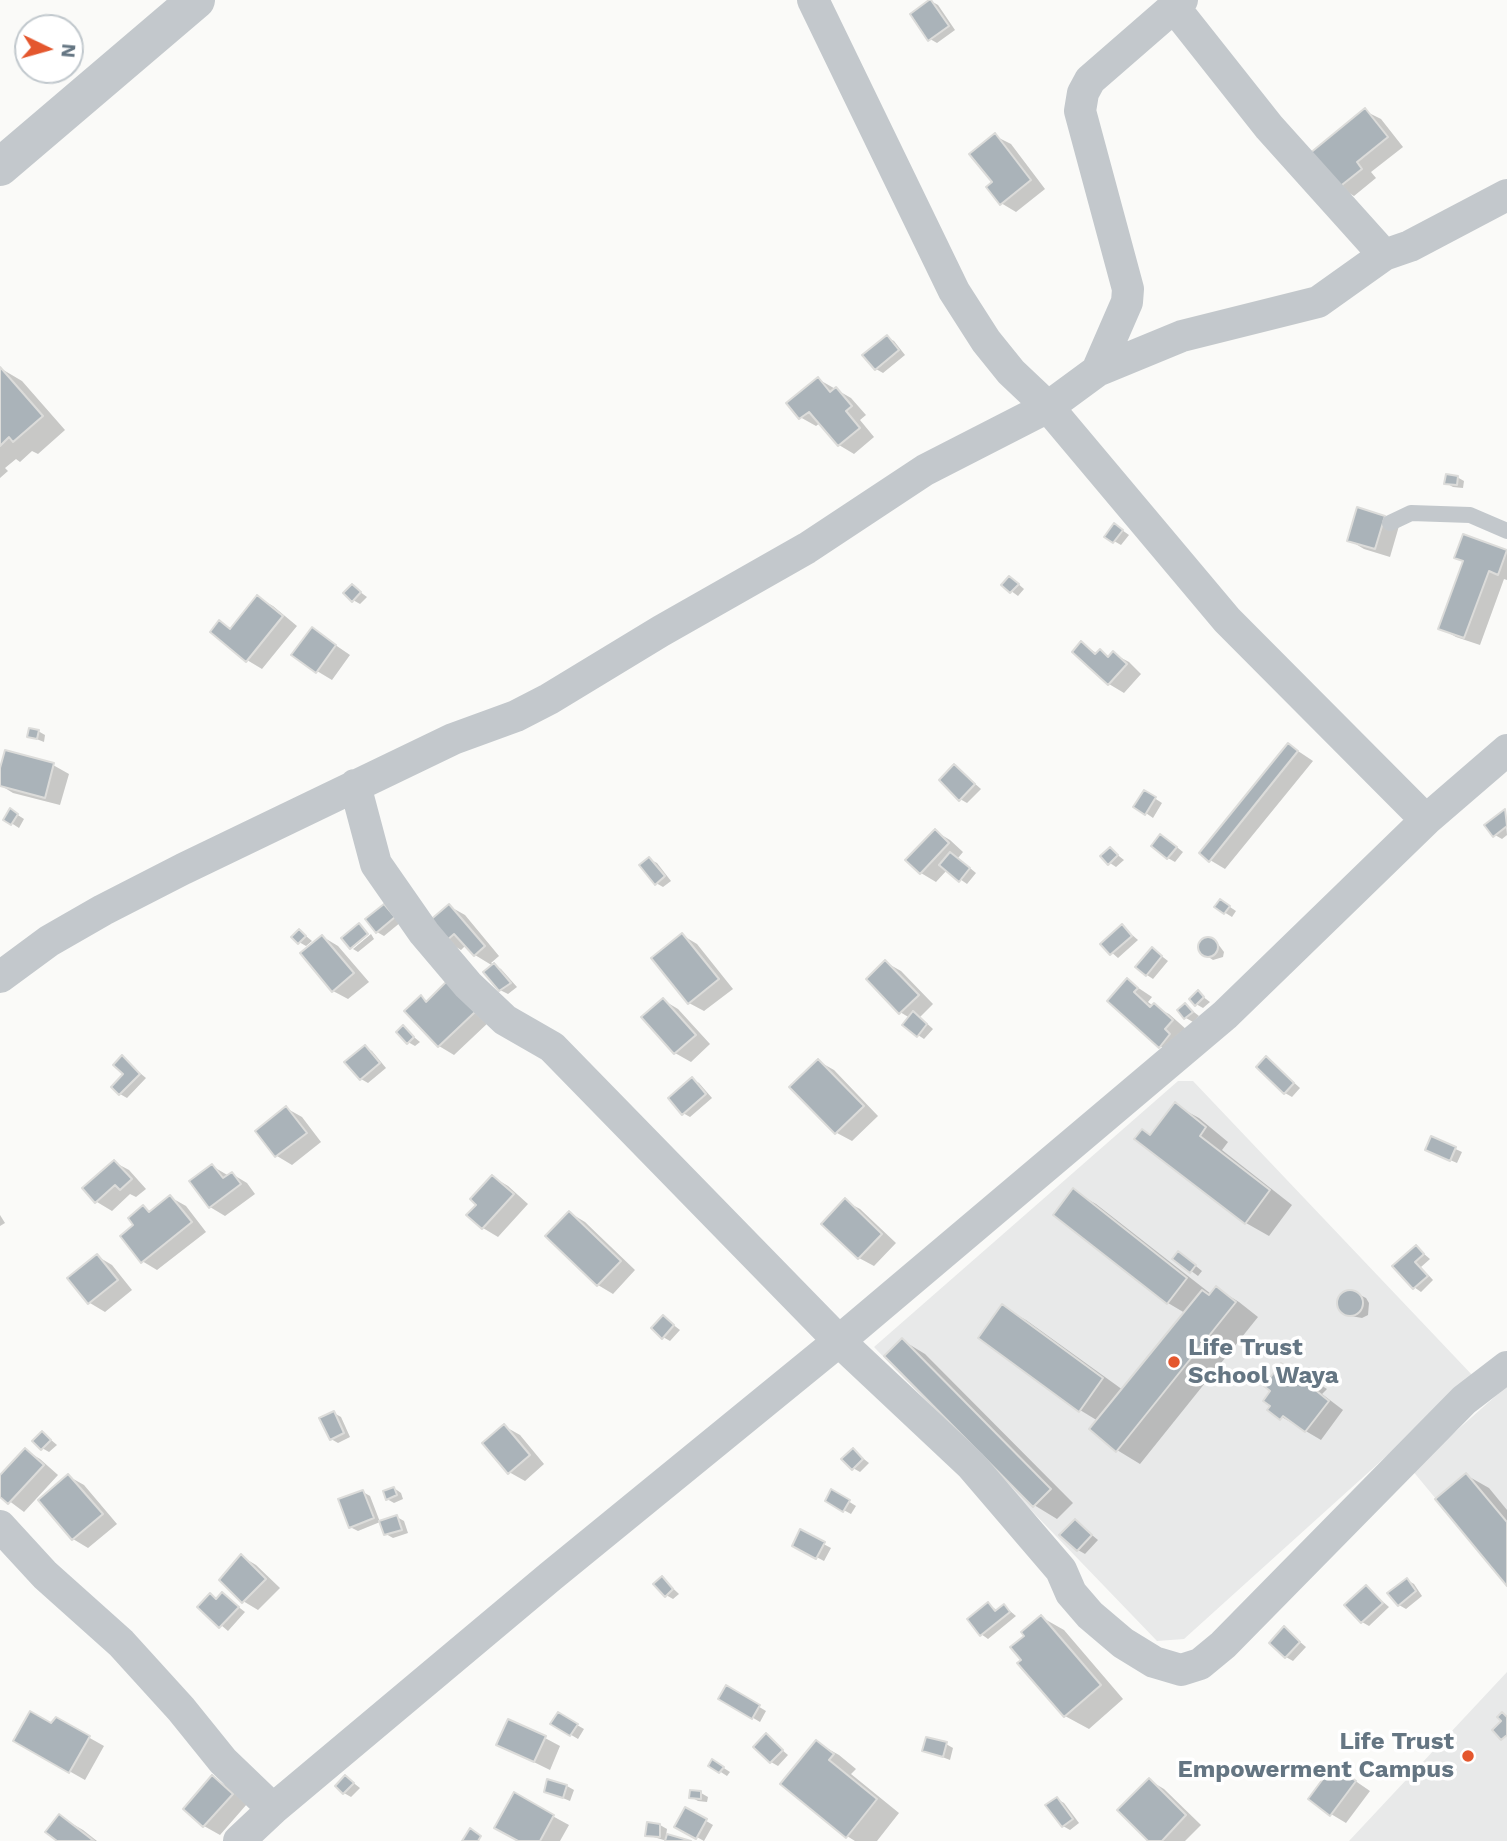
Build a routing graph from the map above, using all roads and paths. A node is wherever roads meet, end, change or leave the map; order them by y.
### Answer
1 (196, 0) edge
2 (813, 0) edge
3 (1178, 3) edge
4 (0, 167) edge
5 (1507, 195) edge
6 (1384, 255) junction
7 (1097, 370) junction
8 (1048, 407) junction
9 (1390, 523) dead end
10 (1507, 531) edge
11 (1507, 750) edge
12 (355, 785) junction
13 (1426, 820) junction
14 (0, 977) edge
15 (838, 1341) junction
16 (1507, 1367) edge
17 (0, 1526) edge
18 (272, 1809) junction
19 (239, 1841) edge

1 - 4 street
2 - 8 street
3 - 6 street
3 - 7 street
5 - 6 street
6 - 7 street
7 - 8 street
8 - 12 street
8 - 13 street
9 - 10 lane
11 - 13 street
12 - 14 street
12 - 15 street
13 - 15 street
15 - 16 street
15 - 18 street
17 - 18 street
18 - 19 street

